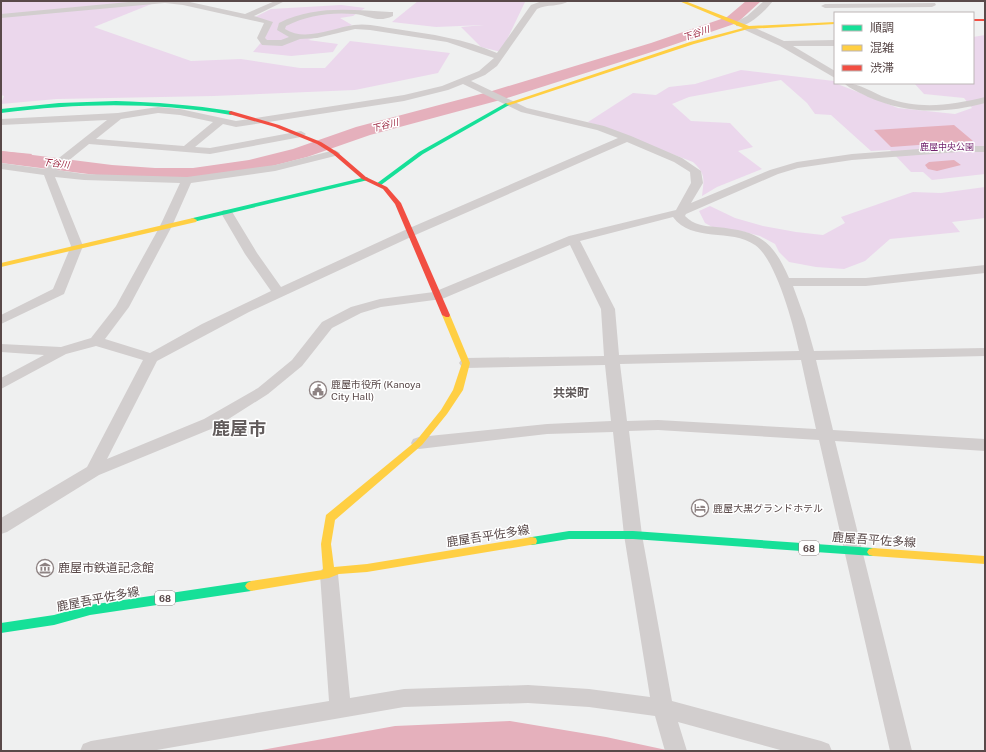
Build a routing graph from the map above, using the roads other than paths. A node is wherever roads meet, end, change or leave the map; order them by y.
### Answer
1 (281, 1) edge
2 (565, 1) edge
3 (681, 1) edge
4 (769, 1) edge
5 (823, 3) edge
6 (932, 5) edge
7 (366, 13) dead end
8 (834, 15) edge
9 (1, 16) edge
10 (245, 17) junction
11 (974, 20) edge
12 (985, 20) edge
13 (834, 23) edge
14 (738, 24) junction
15 (748, 28) junction
16 (300, 36) junction
17 (834, 42) edge
18 (783, 44) junction
19 (498, 57) junction
20 (834, 74) edge
21 (464, 81) junction
22 (851, 84) edge
23 (985, 100) edge
24 (506, 101) junction
25 (1, 111) edge
26 (118, 116) junction
27 (222, 120) junction
28 (261, 120) junction
29 (1, 122) edge
30 (301, 134) junction
31 (627, 138) junction
32 (85, 141) junction
33 (187, 149) junction
34 (985, 149) edge
35 (331, 151) junction
36 (1, 166) edge
37 (48, 172) junction
38 (366, 179) junction
39 (187, 180) junction
40 (379, 184) junction
41 (227, 212) junction
42 (680, 212) junction
43 (166, 226) junction
44 (409, 233) junction
45 (573, 239) junction
46 (77, 246) junction
47 (1, 265) edge
48 (985, 270) edge
49 (786, 282) junction
50 (279, 293) junction
51 (436, 296) junction
52 (1, 320) edge
53 (96, 341) junction
54 (1, 348) edge
55 (61, 351) junction
56 (985, 352) edge
57 (808, 356) junction
58 (151, 358) junction
59 (612, 361) junction
60 (466, 363) junction
61 (1, 384) edge
62 (620, 425) junction
63 (826, 436) junction
64 (419, 443) junction
65 (985, 445) edge
66 (93, 471) junction
67 (1, 527) edge
68 (633, 536) junction
69 (853, 551) junction
70 (985, 560) edge
71 (329, 574) junction
72 (1, 628) edge
73 (340, 709) junction
74 (664, 713) junction
75 (91, 751) edge
76 (676, 751) edge
77 (821, 751) edge
78 (900, 751) edge

1 - 10 street
2 - 19 street
3 - 14 street
4 - 14 street
5 - 6 street
5 - 8 street
7 - 16 street
9 - 10 street
10 - 16 street
11 - 12 street
13 - 15 street
14 - 15 street
15 - 18 street
15 - 24 street
16 - 19 street
17 - 18 street
18 - 20 street
19 - 21 street
21 - 24 street
21 - 28 street
22 - 23 street
24 - 31 street
24 - 40 street
25 - 28 street
26 - 27 street
26 - 29 street
26 - 32 street
27 - 28 street
27 - 33 street
28 - 30 street
30 - 33 street
30 - 35 street
31 - 42 street
31 - 44 street
32 - 33 street
32 - 37 street
34 - 42 street
35 - 38 street
35 - 39 street
36 - 37 street
37 - 39 street
37 - 46 street
38 - 40 street
38 - 41 street
39 - 43 street
40 - 44 street
41 - 43 street
41 - 50 street
42 - 45 street
42 - 49 street
43 - 46 street
43 - 53 street
44 - 50 street
44 - 51 street
45 - 51 street
45 - 59 street
46 - 47 street
46 - 52 street
48 - 49 street
49 - 57 street
50 - 58 street
51 - 60 street
51 - 66 street
53 - 55 street
53 - 58 street
54 - 55 street
55 - 61 street
56 - 57 street
57 - 59 street
57 - 63 street
58 - 66 street
59 - 60 street
59 - 62 street
60 - 64 street
62 - 63 street
62 - 64 street
62 - 68 street
63 - 65 street
63 - 69 street
64 - 71 street
66 - 67 street
68 - 69 street, 鹿屋吾平佐多線 / 68
68 - 71 street, 鹿屋吾平佐多線 / 68
68 - 74 street
69 - 70 street, 鹿屋吾平佐多線 / 68
69 - 78 street
71 - 72 street, 鹿屋吾平佐多線 / 68
71 - 73 street
73 - 74 street
73 - 75 street
74 - 76 street
74 - 77 street

